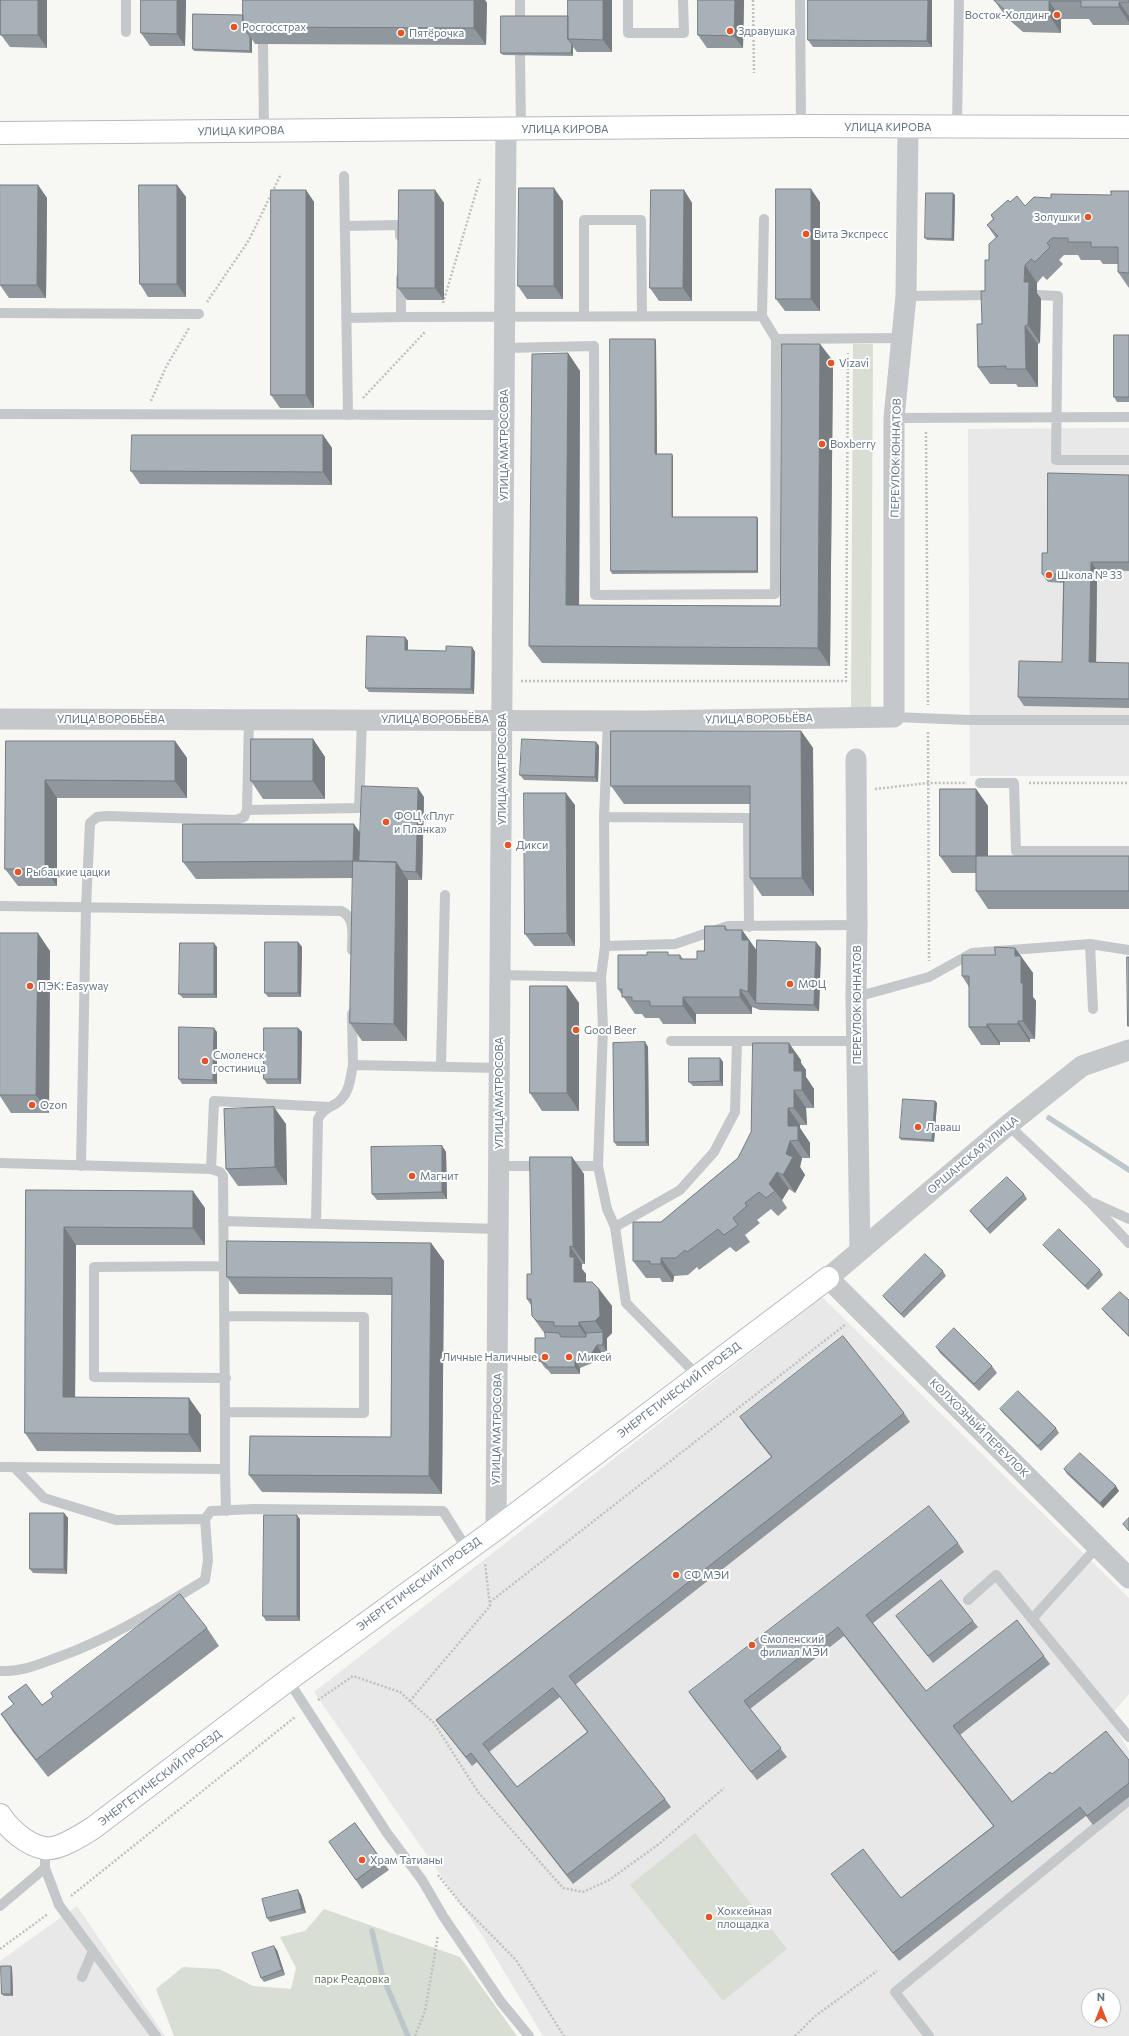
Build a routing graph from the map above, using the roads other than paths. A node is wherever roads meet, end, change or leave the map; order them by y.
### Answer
1 (126, 0) edge
2 (520, 0) edge
3 (628, 0) edge
4 (683, 0) edge
5 (800, 0) edge
6 (959, 0) edge
7 (520, 18) edge
8 (126, 32) dead end
9 (263, 44) edge
10 (520, 55) edge
11 (801, 126) junction
12 (908, 127) junction
13 (957, 127) junction
14 (1129, 127) edge
15 (513, 129) junction
16 (264, 131) junction
17 (0, 133) edge
18 (344, 176) dead end
19 (764, 219) dead end
20 (345, 226) junction
21 (400, 248) edge
22 (400, 271) edge
23 (998, 294) edge
24 (1037, 294) edge
25 (906, 296) junction
26 (0, 312) edge
27 (199, 314) road end
28 (642, 315) junction
29 (584, 316) junction
30 (762, 316) junction
31 (401, 317) junction
32 (505, 317) junction
33 (346, 318) junction
34 (776, 338) junction
35 (903, 338) junction
36 (505, 348) junction
37 (0, 414) edge
38 (348, 415) junction
39 (504, 415) junction
40 (1129, 417) edge
41 (894, 418) junction
42 (1057, 418) junction
43 (1129, 460) edge
44 (894, 717) junction
45 (0, 719) edge
46 (249, 719) junction
47 (362, 719) junction
48 (502, 719) junction
49 (608, 720) junction
50 (1129, 720) edge
51 (856, 759) dead end
52 (980, 783) road end
53 (247, 810) junction
54 (604, 817) junction
55 (1129, 851) edge
56 (445, 895) dead end
57 (0, 906) edge
58 (86, 907) junction
59 (857, 925) junction
60 (749, 927) junction
61 (1090, 944) junction
62 (605, 946) junction
63 (1129, 950) edge
64 (352, 958) edge
65 (501, 975) junction
66 (601, 977) junction
67 (856, 997) junction
68 (352, 1004) edge
69 (1093, 1008) dead end
70 (856, 1041) junction
71 (671, 1042) edge
72 (737, 1042) junction
73 (1129, 1050) edge
74 (353, 1065) junction
75 (441, 1066) junction
76 (500, 1068) junction
77 (330, 1107) junction
78 (1008, 1125) junction
79 (0, 1163) edge
80 (81, 1166) junction
81 (499, 1166) junction
82 (598, 1166) junction
83 (211, 1169) junction
84 (1090, 1202) junction
85 (1129, 1219) edge
86 (224, 1221) junction
87 (316, 1222) junction
88 (615, 1227) junction
89 (498, 1229) junction
90 (1129, 1243) edge
91 (860, 1251) junction
92 (224, 1266) junction
93 (828, 1278) junction
94 (225, 1316) junction
95 (698, 1376) junction
96 (226, 1378) junction
97 (225, 1412) junction
98 (0, 1467) edge
99 (14, 1467) junction
100 (224, 1469) junction
101 (226, 1511) junction
102 (205, 1519) junction
103 (481, 1539) junction
104 (1098, 1546) junction
105 (1129, 1578) edge
106 (968, 1600) dead end
107 (1032, 1619) junction
108 (0, 1671) edge
109 (288, 1680) junction
110 (1129, 1737) edge
111 (1129, 1800) edge
112 (2, 1818) edge
113 (45, 1859) junction
114 (0, 1906) edge
115 (93, 1951) junction
116 (82, 1977) dead end
117 (156, 2036) edge
118 (528, 2036) edge
119 (929, 2036) edge

1 - 8 lane
2 - 7 lane
3 - 4 lane
5 - 11 lane
6 - 13 lane
9 - 16 lane
10 - 15 lane
11 - 12 main road, УЛИЦА КИРОВА
11 - 15 main road, УЛИЦА КИРОВА
12 - 13 main road, УЛИЦА КИРОВА
12 - 25 street, ПЕРЕУЛОК ЮННАТОВ
13 - 14 main road, УЛИЦА КИРОВА
15 - 16 main road, УЛИЦА КИРОВА
15 - 32 street, УЛИЦА МАТРОСОВА
16 - 17 main road, УЛИЦА КИРОВА
18 - 20 lane
19 - 30 lane
20 - 21 lane
20 - 33 lane
22 - 31 lane
23 - 25 lane
24 - 42 lane
25 - 35 street, ПЕРЕУЛОК ЮННАТОВ
26 - 27 lane
28 - 29 lane
28 - 29 lane
28 - 30 lane
29 - 32 lane
30 - 34 lane
31 - 32 lane
31 - 33 lane
32 - 36 street, УЛИЦА МАТРОСОВА
33 - 38 lane
34 - 35 lane
34 - 36 lane
35 - 41 street, ПЕРЕУЛОК ЮННАТОВ
36 - 39 street, УЛИЦА МАТРОСОВА
37 - 38 lane
38 - 39 lane
39 - 48 street, УЛИЦА МАТРОСОВА
40 - 42 lane
41 - 42 lane
41 - 44 street, ПЕРЕУЛОК ЮННАТОВ
42 - 43 lane
44 - 49 street, УЛИЦА ВОРОБЬЁВА
44 - 50 lane
45 - 46 street, УЛИЦА ВОРОБЬЁВА
46 - 47 street, УЛИЦА ВОРОБЬЁВА
46 - 53 lane
47 - 48 street, УЛИЦА ВОРОБЬЁВА
47 - 53 lane
48 - 49 street, УЛИЦА ВОРОБЬЁВА
48 - 65 street, УЛИЦА МАТРОСОВА
49 - 54 lane
51 - 59 street, ПЕРЕУЛОК ЮННАТОВ
52 - 55 lane
53 - 58 lane
54 - 60 lane
54 - 62 lane
56 - 75 lane
57 - 58 lane
58 - 64 lane
58 - 80 lane
59 - 60 lane
59 - 67 street, ПЕРЕУЛОК ЮННАТОВ
60 - 62 lane
61 - 63 lane
61 - 67 lane
61 - 69 lane
62 - 66 lane
65 - 66 lane
65 - 76 street, УЛИЦА МАТРОСОВА
66 - 82 lane
67 - 70 street, ПЕРЕУЛОК ЮННАТОВ
68 - 74 lane
70 - 72 lane
70 - 91 street, ПЕРЕУЛОК ЮННАТОВ
71 - 72 lane
72 - 88 lane
73 - 78 street, ОРШАНСКАЯ УЛИЦА
74 - 75 lane
74 - 77 lane
75 - 76 lane
76 - 81 street, УЛИЦА МАТРОСОВА
77 - 83 lane
77 - 87 lane
78 - 84 lane
78 - 91 street, ОРШАНСКАЯ УЛИЦА
79 - 80 lane
80 - 83 lane
81 - 82 lane
81 - 89 street, УЛИЦА МАТРОСОВА
82 - 88 lane
83 - 86 lane
84 - 85 lane
84 - 90 lane
86 - 87 lane
86 - 92 lane
87 - 89 lane
88 - 95 lane
89 - 103 street, УЛИЦА МАТРОСОВА
91 - 93 street, ОРШАНСКАЯ УЛИЦА
92 - 94 lane
92 - 96 lane
93 - 95 main road, ЭНЕРГЕТИЧЕСКИЙ ПРОЕЗД
93 - 104 street, КОЛХОЗНЫЙ ПЕРЕУЛОК
94 - 96 lane
94 - 97 lane
95 - 103 main road, ЭНЕРГЕТИЧЕСКИЙ ПРОЕЗД
96 - 97 lane
97 - 100 lane
98 - 99 lane
99 - 100 lane
99 - 102 lane
100 - 101 lane
101 - 102 lane
101 - 103 lane
102 - 108 lane
103 - 109 main road, ЭНЕРГЕТИЧЕСКИЙ ПРОЕЗД
104 - 105 street, КОЛХОЗНЫЙ ПЕРЕУЛОК
104 - 107 lane
106 - 107 lane
107 - 110 lane
109 - 113 main road, ЭНЕРГЕТИЧЕСКИЙ ПРОЕЗД
109 - 118 lane
111 - 119 lane
112 - 113 main road
113 - 114 lane
113 - 115 lane
115 - 116 lane
115 - 117 lane

